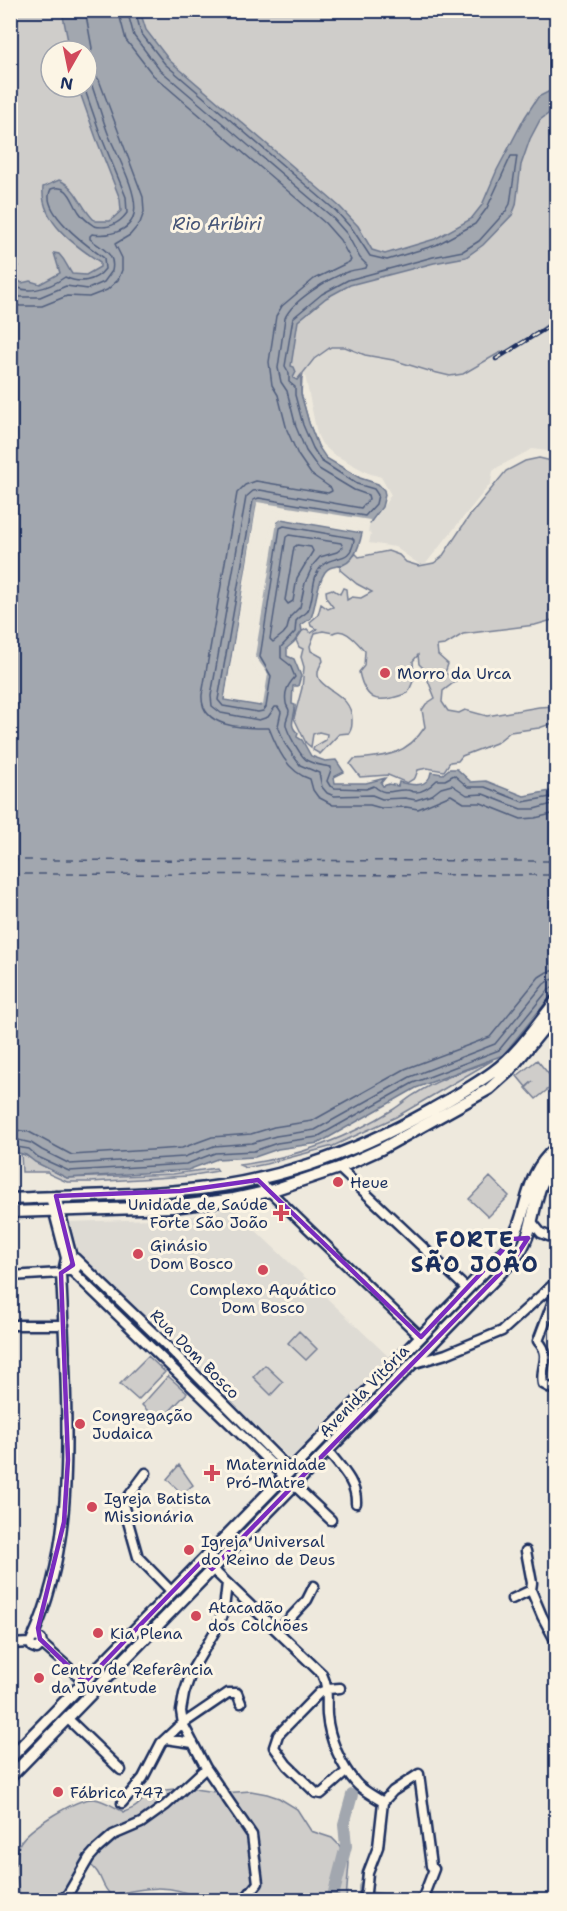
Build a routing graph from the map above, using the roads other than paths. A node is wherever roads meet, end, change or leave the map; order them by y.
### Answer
1 (556, 1001) edge
2 (556, 1013) edge
3 (556, 1148) edge
4 (556, 1163) edge
5 (339, 1168) junction
6 (258, 1180) junction
7 (270, 1191) junction
8 (53, 1197) junction
9 (10, 1199) edge
10 (57, 1210) junction
11 (10, 1212) edge
12 (532, 1222) junction
13 (541, 1233) junction
14 (528, 1238) junction
15 (513, 1239) junction
16 (556, 1239) edge
17 (72, 1258) junction
18 (66, 1271) junction
19 (10, 1275) edge
20 (556, 1282) edge
21 (467, 1288) junction
22 (554, 1291) edge
23 (10, 1325) edge
24 (64, 1325) junction
25 (421, 1336) junction
26 (412, 1364) junction
27 (556, 1391) edge
28 (327, 1451) junction
29 (146, 1473) dead end
30 (287, 1473) junction
31 (296, 1483) junction
32 (356, 1503) dead end
33 (331, 1520) dead end
34 (526, 1551) dead end
35 (203, 1560) junction
36 (212, 1569) junction
37 (227, 1583) junction
38 (314, 1586) dead end
39 (531, 1590) junction
40 (172, 1592) junction
41 (512, 1599) dead end
42 (278, 1631) junction
43 (36, 1641) junction
44 (556, 1642) edge
45 (10, 1644) edge
46 (85, 1682) junction
47 (339, 1688) dead end
48 (328, 1689) junction
49 (241, 1703) dead end
50 (67, 1718) junction
51 (183, 1724) junction
52 (166, 1739) junction
53 (191, 1740) junction
54 (10, 1758) edge
55 (207, 1768) junction
56 (121, 1770) dead end
57 (347, 1771) junction
58 (10, 1776) edge
59 (382, 1802) junction
60 (122, 1803) dead end
61 (65, 1898) edge
62 (244, 1900) edge
63 (363, 1900) edge
64 (422, 1900) edge

1 - 6 main road
2 - 5 main road
3 - 15 main road, Avenida Vitória
4 - 12 main road, Avenida Vitória
5 - 7 main road
5 - 21 street
6 - 7 street
6 - 8 main road
7 - 10 main road
7 - 25 street
8 - 9 main road
8 - 10 street
10 - 11 main road
10 - 17 street
12 - 13 street
12 - 14 main road, Avenida Vitória
13 - 14 street
13 - 16 street
14 - 15 street
14 - 26 main road, Avenida Vitória
15 - 21 main road, Avenida Vitória
17 - 18 street
17 - 18 street
17 - 30 street, Rua Dom Bosco
18 - 19 street
18 - 24 street
18 - 30 street, Rua Dom Bosco
20 - 22 street
21 - 25 main road, Avenida Vitória
22 - 26 street
22 - 27 street
23 - 24 street
24 - 43 street
25 - 30 main road, Avenida Vitória
26 - 28 main road, Avenida Vitória
28 - 31 main road, Avenida Vitória
28 - 32 street
29 - 40 street
30 - 31 main road
30 - 35 main road, Avenida Vitória
31 - 33 street
31 - 36 main road, Avenida Vitória
34 - 39 street
35 - 36 street
35 - 40 main road, Avenida Vitória
36 - 37 street
36 - 50 main road, Avenida Vitória
37 - 42 street
37 - 51 street
38 - 42 street
39 - 41 street
39 - 44 street
40 - 46 main road, Avenida Vitória
42 - 48 street
43 - 45 street
43 - 46 street
46 - 54 main road, Avenida Vitória
47 - 48 street
48 - 57 street
48 - 57 street
49 - 51 street
50 - 56 street
50 - 58 main road, Avenida Vitória
51 - 52 street
51 - 53 street
52 - 53 street
52 - 60 street
53 - 55 street
55 - 61 street
55 - 62 street
57 - 59 street
59 - 63 street
59 - 64 street

